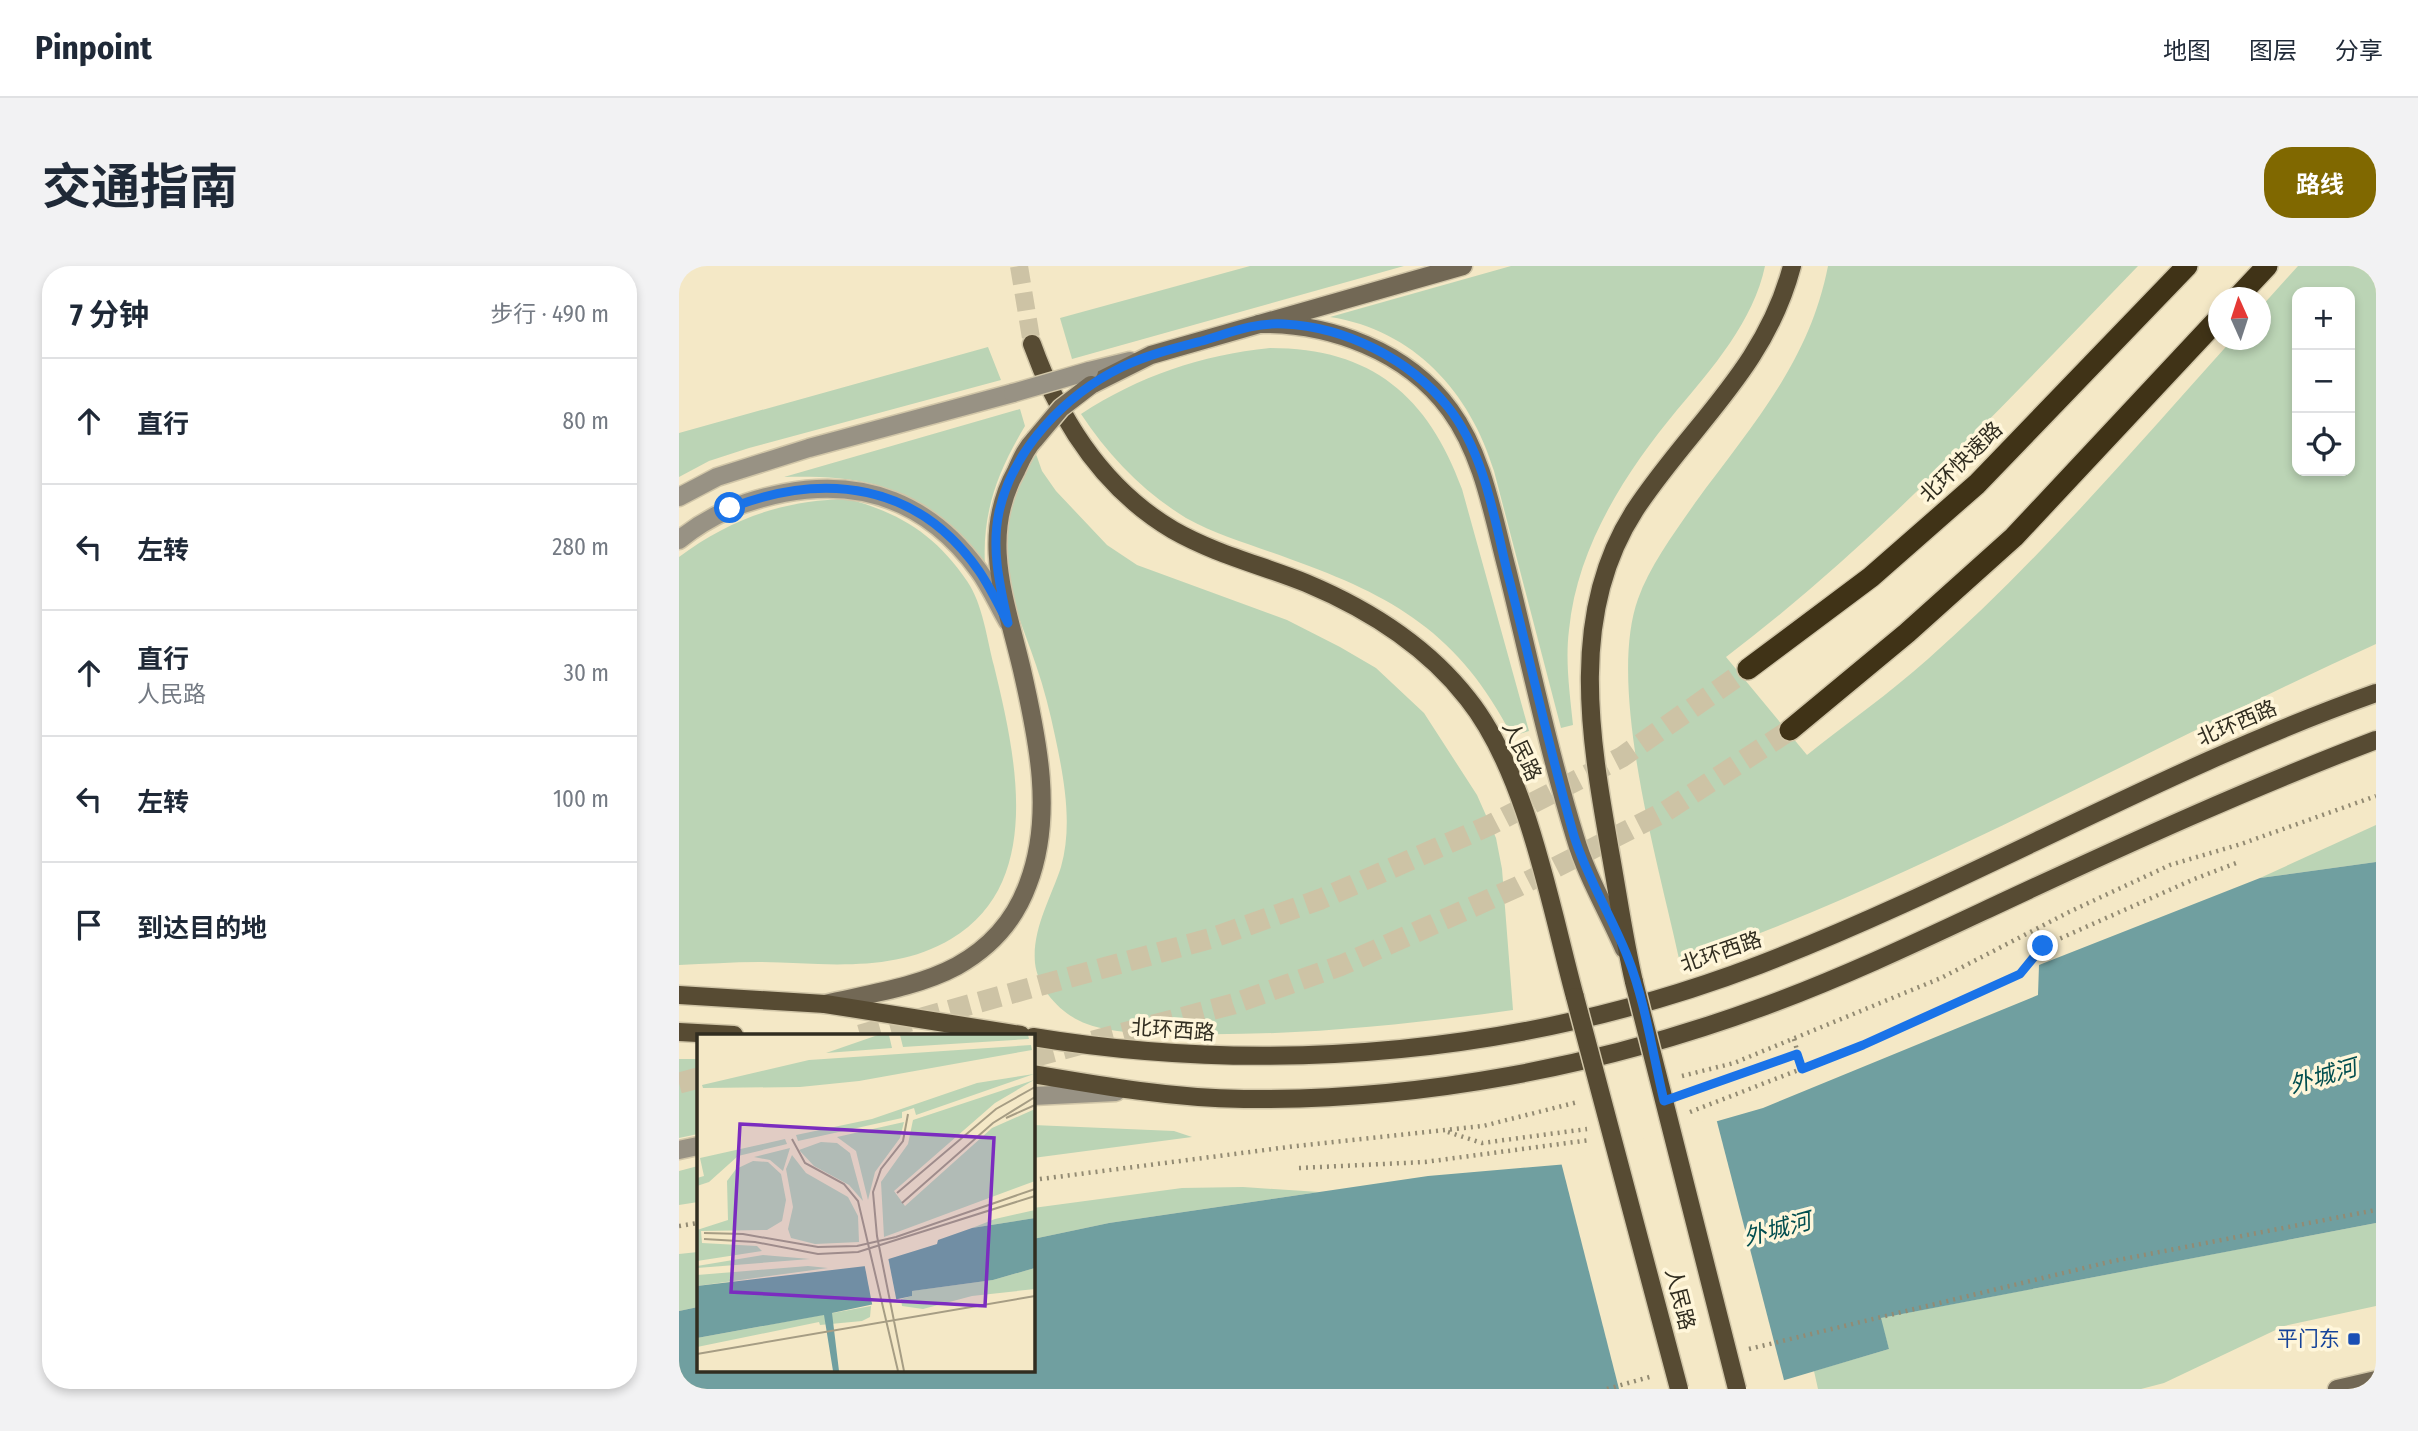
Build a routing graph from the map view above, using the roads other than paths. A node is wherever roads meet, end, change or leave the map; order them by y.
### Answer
1 (1464, 266) edge
2 (1791, 266) edge
3 (2187, 266) edge
4 (2267, 266) edge
5 (2247, 287) edge
6 (1259, 324) junction
7 (2208, 329) edge
8 (1032, 344) tunnel mouth
9 (1090, 378) junction
10 (679, 497) edge
11 (679, 540) edge
12 (1008, 623) junction
13 (1748, 669) tunnel mouth
14 (2376, 693) edge
15 (1790, 730) tunnel mouth
16 (2376, 740) edge
17 (1629, 962) junction
18 (679, 995) edge
19 (825, 1004) junction
20 (679, 1032) edge
21 (716, 1034) edge
22 (1015, 1034) edge
23 (1034, 1037) edge
24 (1034, 1074) edge
25 (1134, 1091) junction
26 (1034, 1097) edge
27 (697, 1146) edge
28 (679, 1150) edge
29 (2376, 1380) edge
30 (1679, 1389) edge
31 (1737, 1389) edge
32 (2337, 1389) edge

1 - 6 street
2 - 17 main road, 人民路
3 - 13 highway, 北环快速路
4 - 5 highway
6 - 9 street
6 - 17 street
7 - 15 highway
8 - 30 main road, 人民路, bridge
9 - 10 street, bridge
9 - 12 street, bridge
11 - 12 street
12 - 19 street
14 - 23 main road, 北环西路
16 - 25 main road
17 - 31 main road, 人民路, bridge
18 - 19 main road
19 - 22 main road
20 - 21 main road
24 - 25 main road
25 - 26 street
27 - 28 street
29 - 32 street

